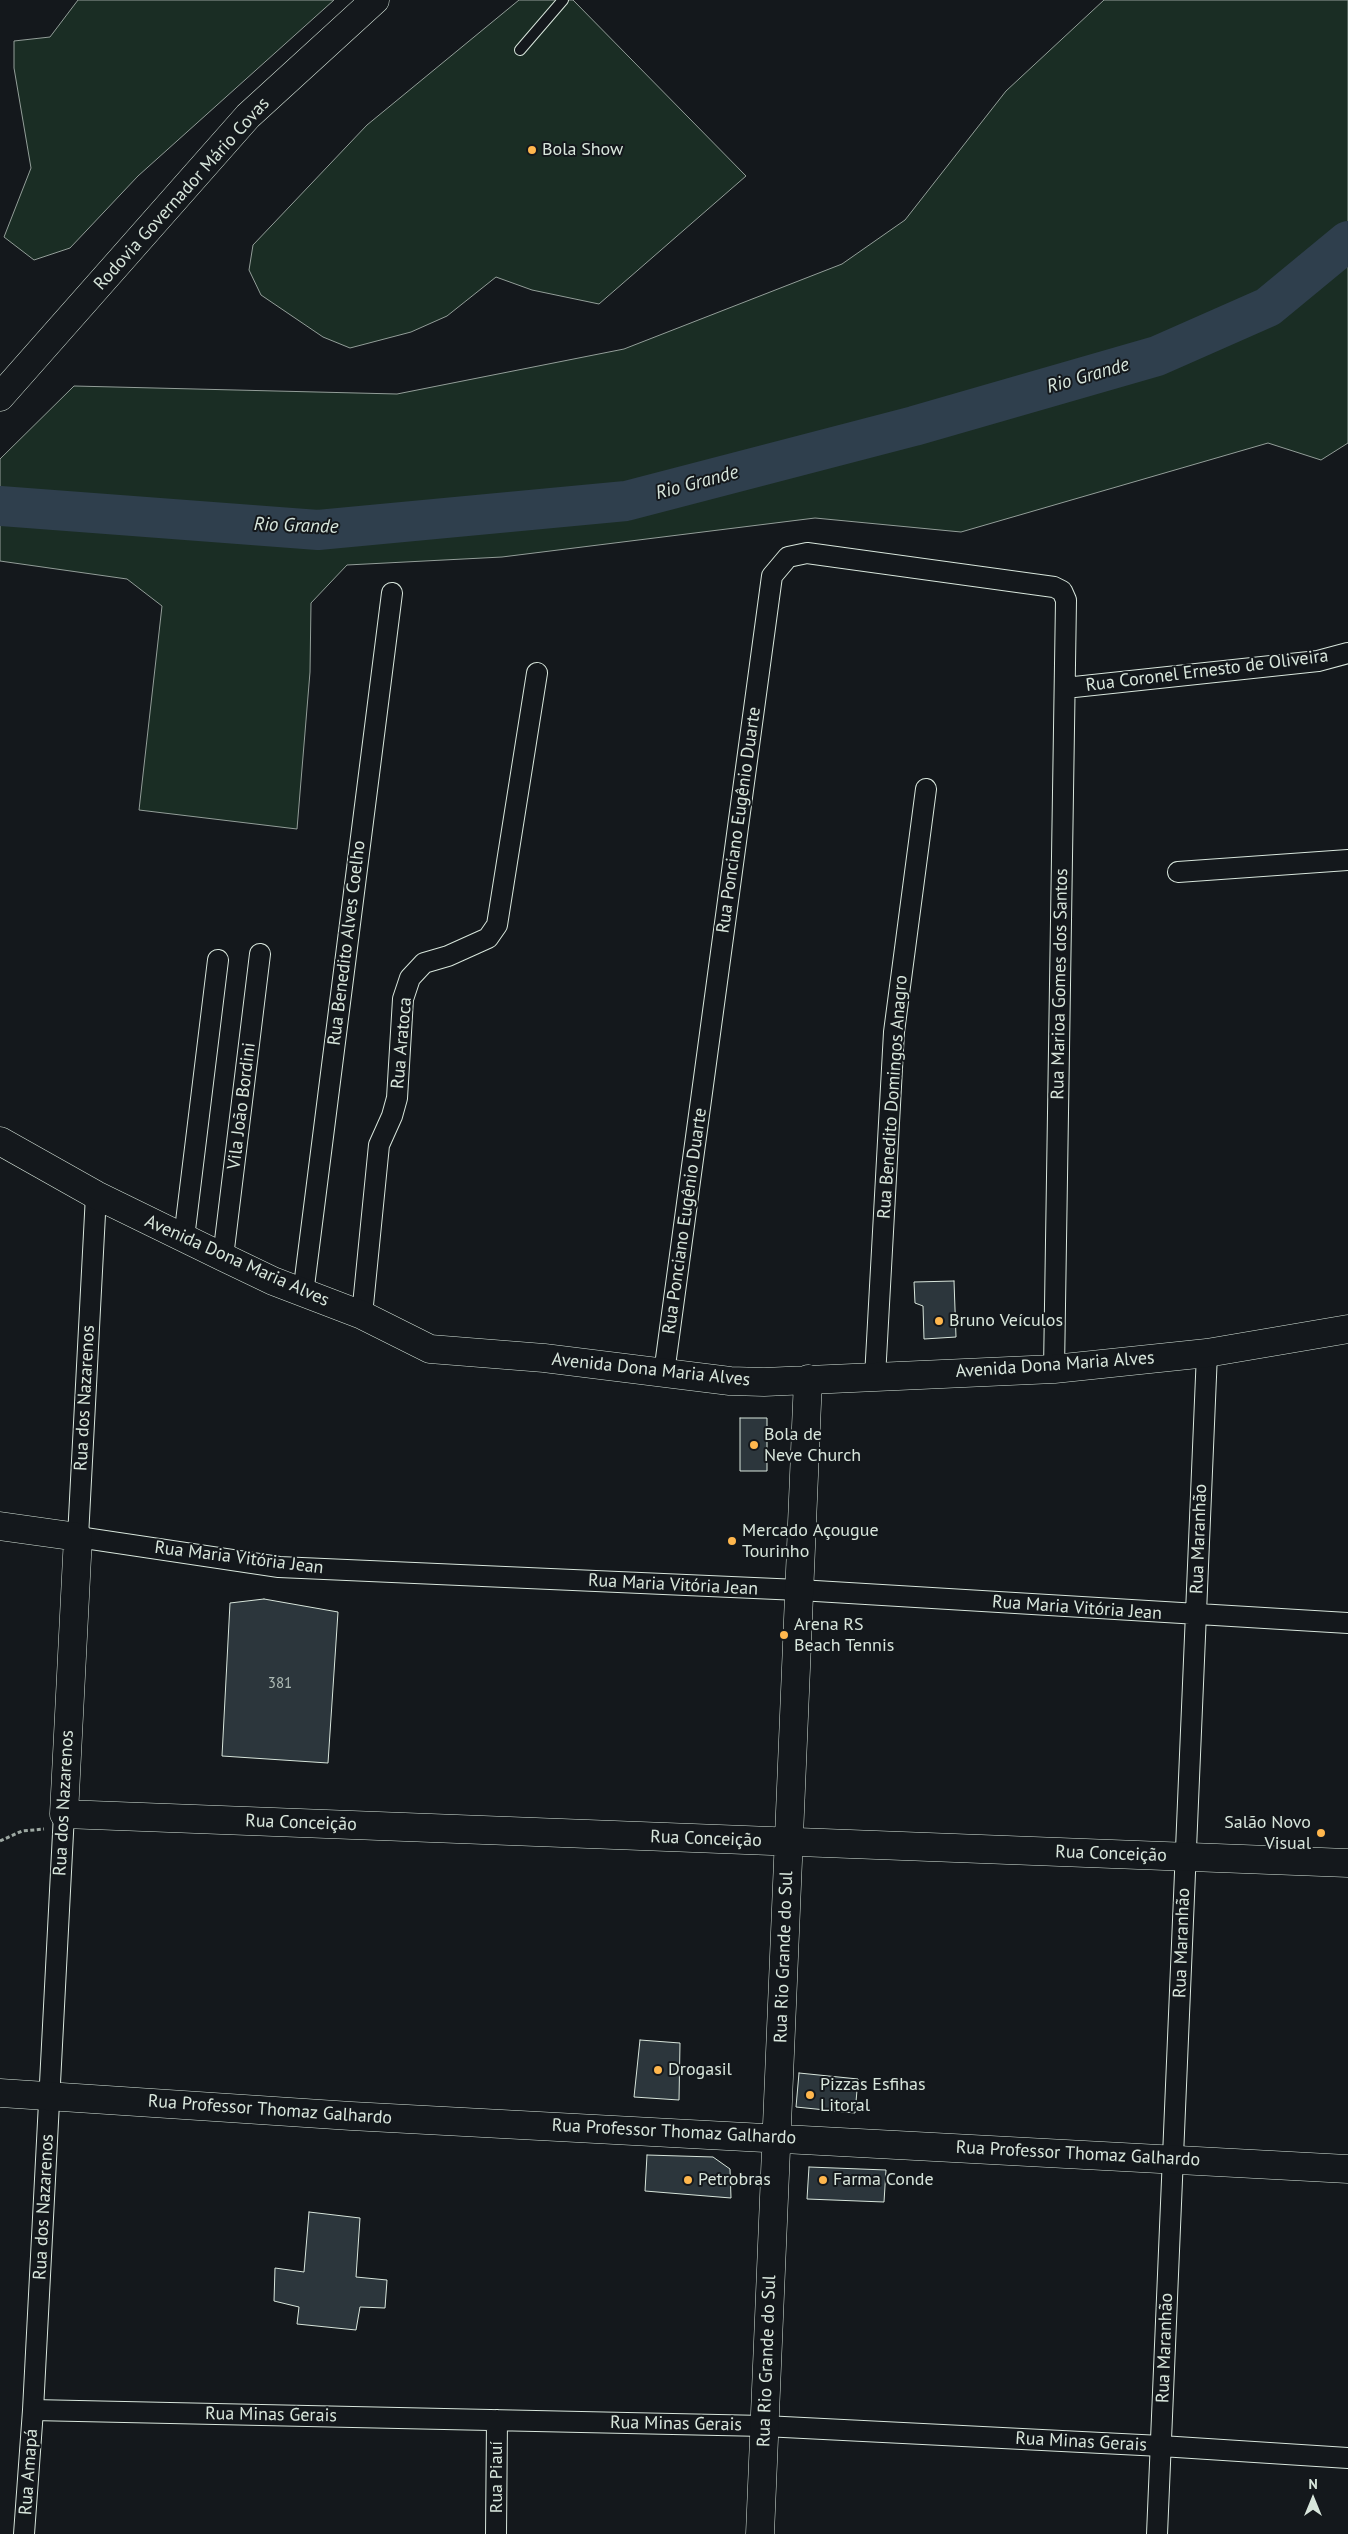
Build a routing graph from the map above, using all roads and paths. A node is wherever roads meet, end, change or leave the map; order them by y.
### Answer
1 (375, 0) edge
2 (563, 0) edge
3 (520, 50) dead end
4 (2, 395) edge
5 (392, 593) dead end
6 (1066, 600) joint
7 (1348, 653) edge
8 (537, 673) dead end
9 (1065, 688) junction
10 (926, 789) dead end
11 (1348, 860) edge
12 (1178, 872) dead end
13 (260, 954) dead end
14 (218, 960) dead end
15 (0, 1141) edge
16 (96, 1195) junction
17 (184, 1238) junction
18 (223, 1257) junction
19 (303, 1294) junction
20 (362, 1315) junction
21 (1348, 1329) edge
22 (1207, 1353) junction
23 (1054, 1368) junction
24 (664, 1373) junction
25 (875, 1377) junction
26 (808, 1379) junction
27 (0, 1526) edge
28 (78, 1537) junction
29 (799, 1590) junction
30 (1196, 1615) junction
31 (1348, 1623) edge
32 (64, 1814) junction
33 (788, 1842) junction
34 (1185, 1857) junction
35 (1348, 1863) edge
36 (0, 2093) edge
37 (50, 2095) junction
38 (776, 2137) junction
39 (1172, 2159) junction
40 (1348, 2169) edge
41 (33, 2410) junction
42 (497, 2420) junction
43 (764, 2426) junction
44 (1161, 2446) junction
45 (1348, 2458) edge
46 (24, 2534) edge
47 (496, 2534) edge
48 (760, 2534) edge
49 (1157, 2534) edge

1 - 4 main road, Rodovia Governador Mário Covas
2 - 3 lane
5 - 19 street, Rua Benedito Alves Coelho
6 - 9 street, Rua Marioa Gomes dos Santos
6 - 24 street, Rua Ponciano Eugênio Duarte
7 - 9 street, Rua Coronel Ernesto de Oliveira
8 - 20 street, Rua Aratoca
9 - 23 street, Rua Marioa Gomes dos Santos
10 - 25 street, Rua Benedito Domingos Anagro
11 - 12 street
13 - 18 street, Vila João Bordini
14 - 17 street
15 - 16 main road, Avenida Dona Maria Alves
16 - 17 main road, Avenida Dona Maria Alves
16 - 28 street, Rua dos Nazarenos
17 - 18 main road, Avenida Dona Maria Alves
18 - 19 main road, Avenida Dona Maria Alves
19 - 20 main road, Avenida Dona Maria Alves
20 - 24 main road, Avenida Dona Maria Alves
21 - 22 main road, Avenida Dona Maria Alves
22 - 23 main road, Avenida Dona Maria Alves
22 - 30 street, Rua Maranhão
23 - 25 main road, Avenida Dona Maria Alves
24 - 26 main road, Avenida Dona Maria Alves
25 - 26 main road, Avenida Dona Maria Alves
26 - 29 main road, Rua Rio Grande do Sul
27 - 28 main road, Rua Maria Vitória Jean
28 - 29 street, Rua Maria Vitória Jean
28 - 32 main road, Rua dos Nazarenos
29 - 30 street, Rua Maria Vitória Jean
29 - 33 main road, Rua Rio Grande do Sul
30 - 31 street, Rua Maria Vitória Jean
30 - 34 street, Rua Maranhão
32 - 33 main road, Rua Conceição
32 - 37 street, Rua dos Nazarenos
33 - 34 main road, Rua Conceição
33 - 38 main road, Rua Rio Grande do Sul
34 - 35 main road, Rua Conceição
34 - 39 street, Rua Maranhão
36 - 37 main road, Rua Professor Thomaz Galhardo
37 - 38 main road, Rua Professor Thomaz Galhardo
37 - 41 street, Rua dos Nazarenos
38 - 39 main road, Rua Professor Thomaz Galhardo
38 - 43 main road, Rua Rio Grande do Sul
39 - 40 main road, Rua Professor Thomaz Galhardo
39 - 44 street, Rua Maranhão
41 - 42 street, Rua Minas Gerais
41 - 46 street, Rua Amapá
42 - 43 street, Rua Minas Gerais
42 - 47 street, Rua Piauí
43 - 44 street, Rua Minas Gerais
43 - 48 main road, Rua Rio Grande do Sul
44 - 45 street, Rua Minas Gerais
44 - 49 street, Rua Maranhão

